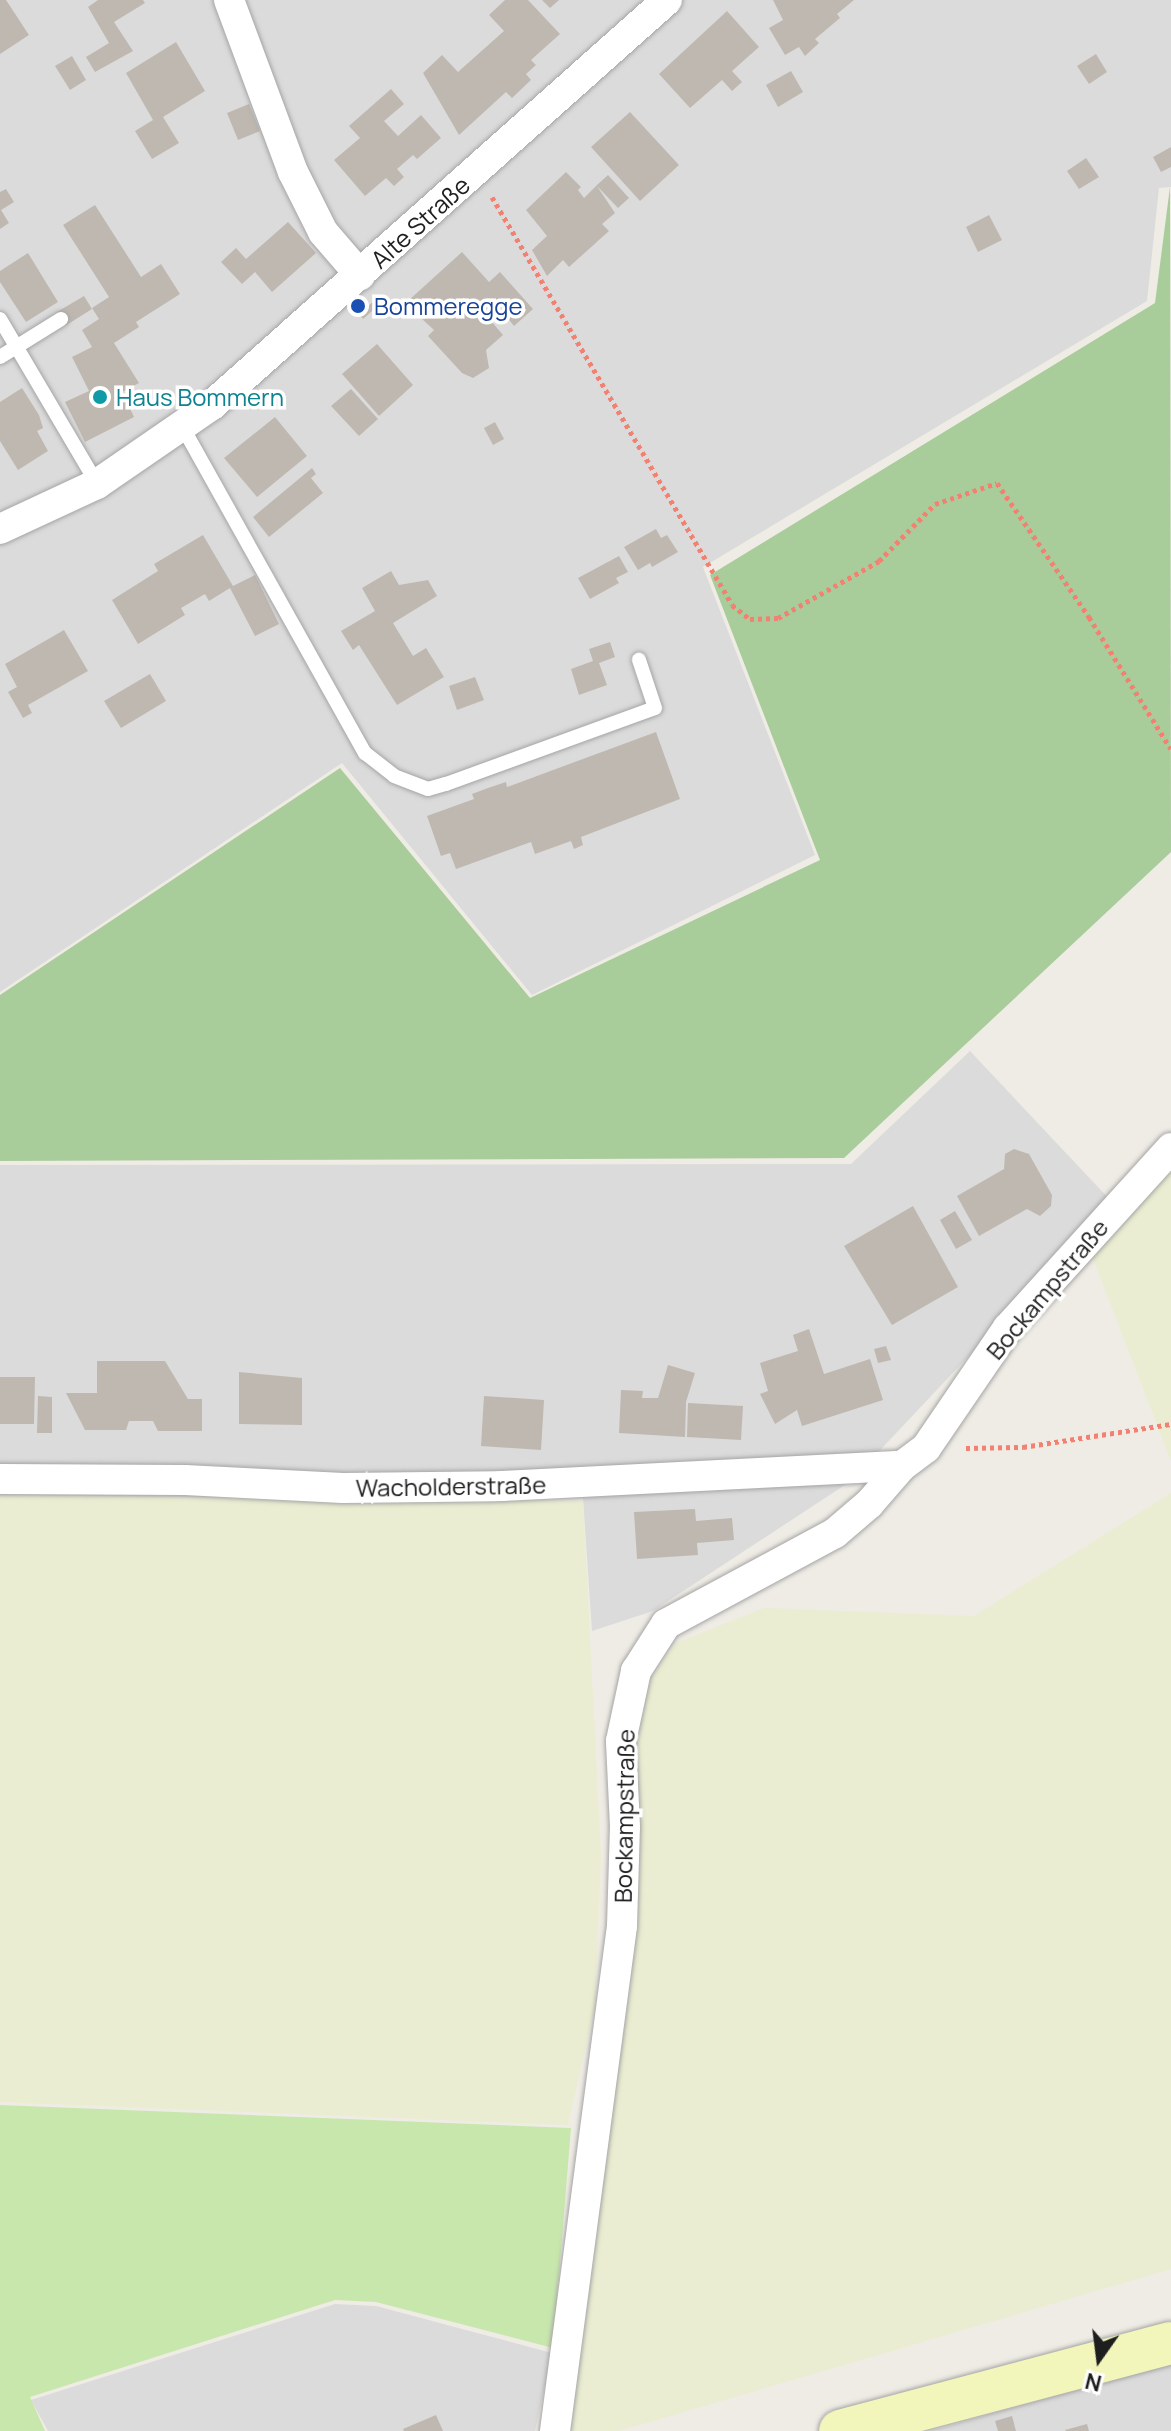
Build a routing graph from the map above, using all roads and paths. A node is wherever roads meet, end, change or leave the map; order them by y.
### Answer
1 (229, 0) edge
2 (667, 0) edge
3 (477, 172) junction
4 (360, 275) junction
5 (0, 319) edge
6 (61, 319) dead end
7 (16, 347) junction
8 (0, 357) edge
9 (182, 426) junction
10 (97, 484) junction
11 (0, 529) edge
12 (639, 660) dead end
13 (1171, 749) edge
14 (1171, 1148) edge
15 (1171, 1424) edge
16 (926, 1448) junction
17 (902, 1466) junction
18 (0, 1479) edge
19 (1171, 2343) edge
20 (555, 2431) edge
21 (840, 2431) edge

1 - 4 street
2 - 3 street, Alte Straße
3 - 4 street, Alte Straße
3 - 13 path
4 - 9 street, Alte Straße
5 - 7 lane
6 - 7 lane
7 - 8 lane
7 - 10 lane
9 - 10 street, Alte Straße
9 - 12 lane
10 - 11 street, Alte Straße
14 - 16 street, Bockampstraße
15 - 16 path
16 - 17 street, Bockampstraße
17 - 18 street, Wacholderstraße
17 - 20 street, Bockampstraße
19 - 21 street

